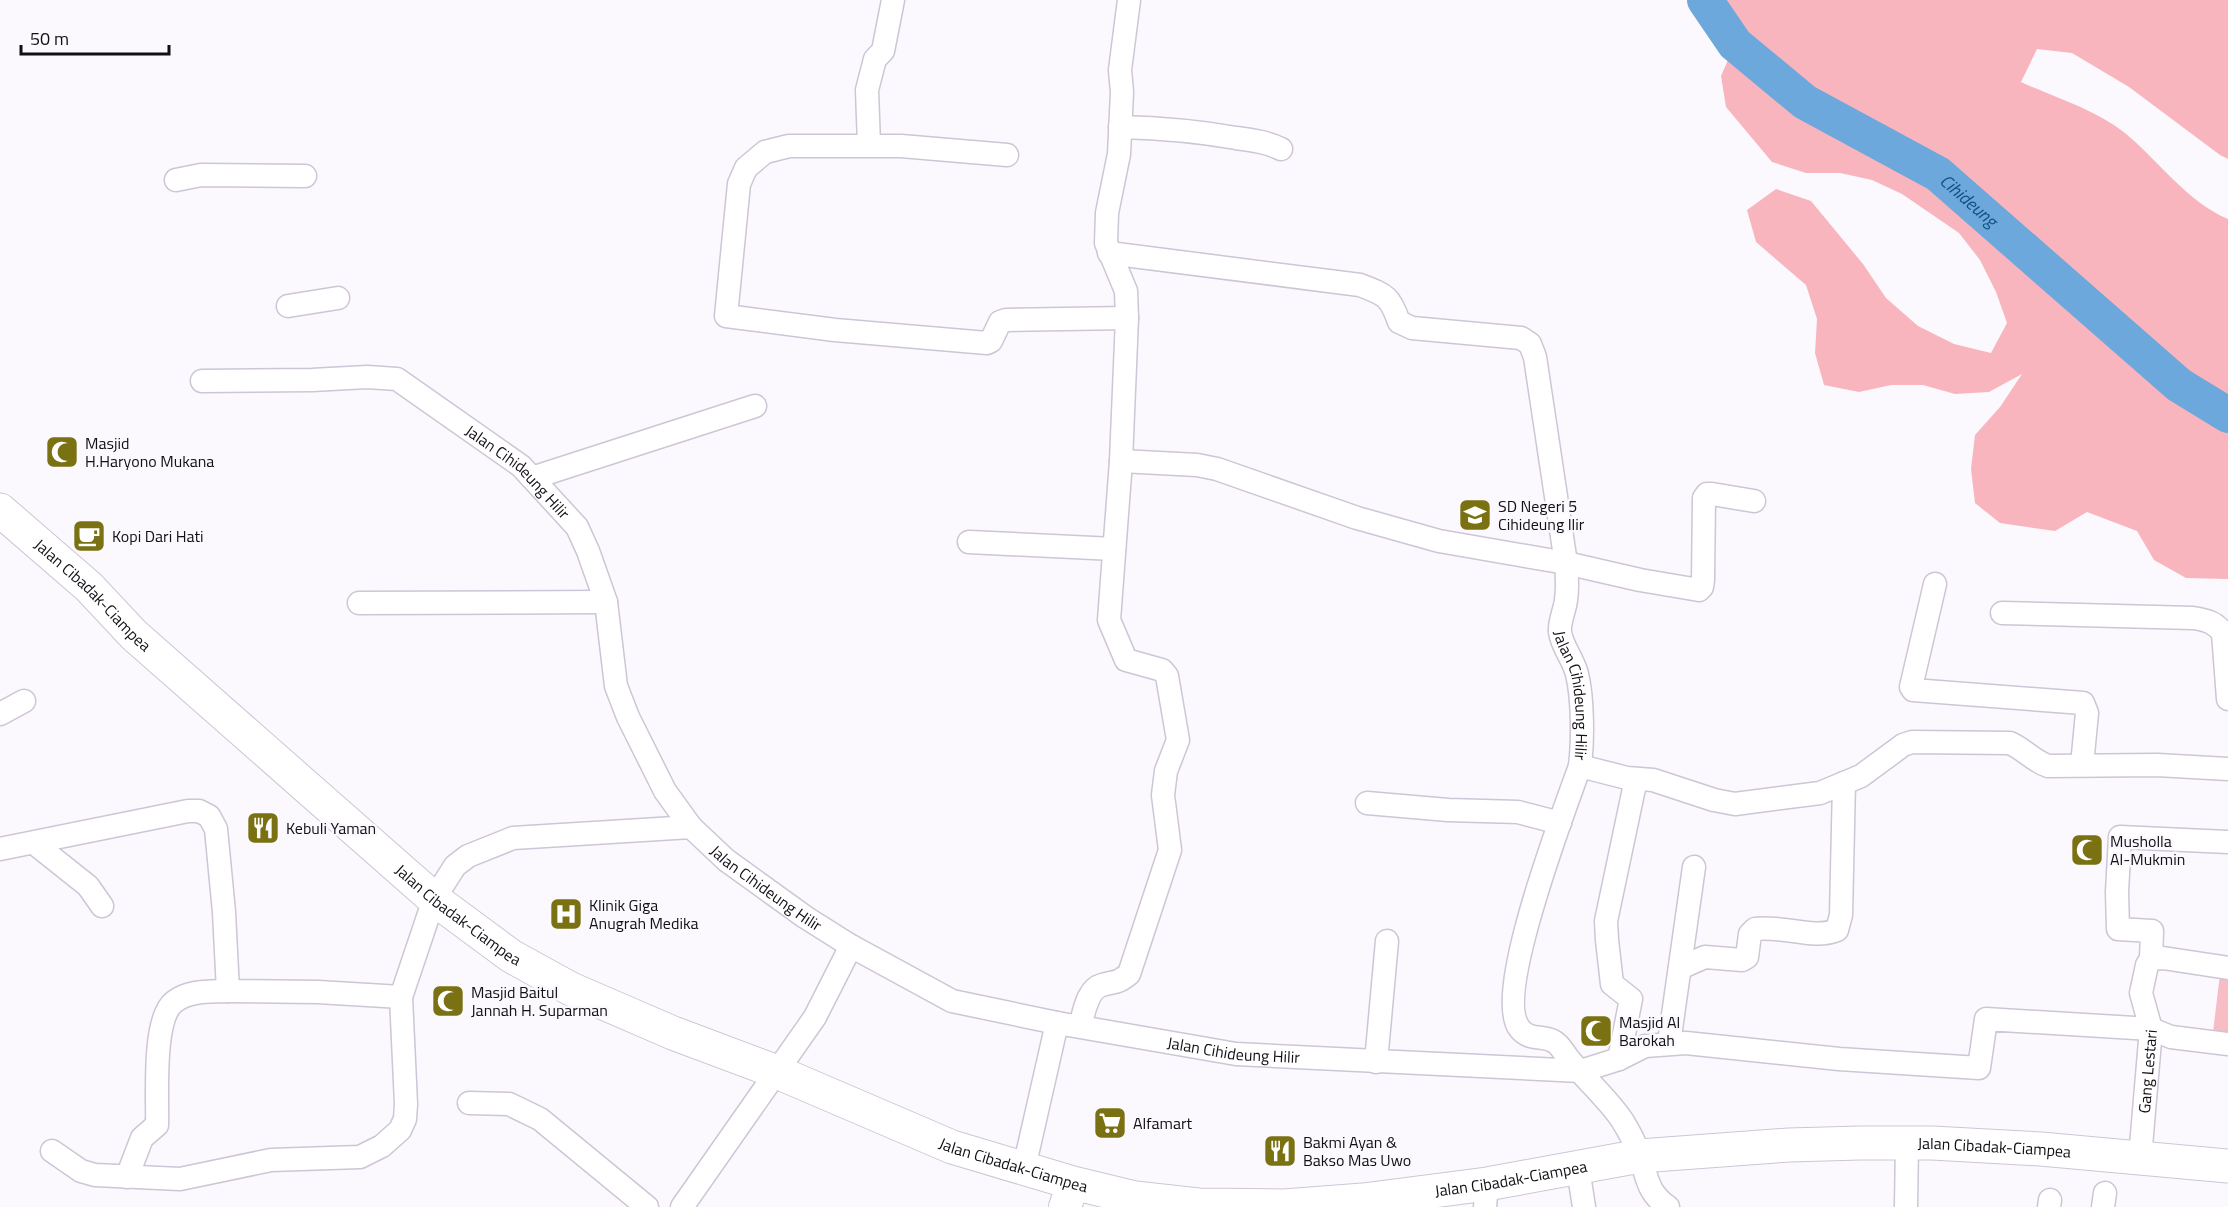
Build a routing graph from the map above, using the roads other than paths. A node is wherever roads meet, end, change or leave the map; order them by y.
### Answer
1 (893, 0) edge
2 (1129, 0) edge
3 (1120, 127) junction
4 (869, 145) junction
5 (1281, 149) dead end
6 (1007, 155) dead end
7 (305, 176) dead end
8 (176, 180) dead end
9 (1109, 253) junction
10 (338, 298) dead end
11 (288, 306) dead end
12 (1127, 318) junction
13 (202, 381) dead end
14 (755, 406) dead end
15 (1121, 460) junction
16 (532, 478) junction
17 (1754, 501) dead end
18 (0, 510) edge
19 (969, 542) dead end
20 (1114, 549) junction
21 (1566, 563) junction
22 (1935, 584) dead end
23 (606, 602) junction
24 (359, 603) dead end
25 (2002, 613) dead end
26 (2228, 699) edge
27 (24, 701) dead end
28 (0, 714) edge
29 (2082, 765) junction
30 (1580, 766) junction
31 (2228, 769) edge
32 (1636, 779) junction
33 (1844, 783) junction
34 (1367, 803) dead end
35 (1560, 823) junction
36 (691, 827) junction
37 (2228, 842) edge
38 (34, 843) junction
39 (0, 849) edge
40 (1694, 867) dead end
41 (434, 899) junction
42 (102, 906) dead end
43 (1387, 941) dead end
44 (850, 946) junction
45 (2151, 959) junction
46 (1680, 968) junction
47 (2228, 968) edge
48 (228, 991) junction
49 (401, 997) junction
50 (1057, 1023) junction
51 (1080, 1026) junction
52 (2151, 1029) junction
53 (1669, 1043) junction
54 (2228, 1044) edge
55 (1619, 1059) junction
56 (1376, 1062) junction
57 (1581, 1071) junction
58 (777, 1072) junction
59 (469, 1103) dead end
60 (1906, 1143) junction
61 (52, 1151) dead end
62 (1640, 1156) junction
63 (2140, 1158) junction
64 (2228, 1166) edge
65 (1024, 1168) junction
66 (1578, 1168) junction
67 (127, 1177) junction
68 (1069, 1195) edge
69 (1486, 1196) edge
70 (647, 1207) edge
71 (682, 1207) edge
72 (1284, 1207) edge
73 (1584, 1207) edge
74 (1668, 1207) edge
75 (1905, 1207) edge

1 - 4 street
2 - 3 street
3 - 5 street
3 - 9 street
4 - 6 street
4 - 12 street
7 - 8 street
9 - 12 street
9 - 21 street, Jalan Cihideung Hilir
10 - 11 street
12 - 15 street
13 - 16 street, Jalan Cihideung Hilir
14 - 16 street
15 - 20 street
15 - 21 street
16 - 23 street, Jalan Cihideung Hilir
17 - 21 street
18 - 41 highway, Jalan Cibadak-Ciampea
19 - 20 street
20 - 51 street
21 - 30 street, Jalan Cihideung Hilir
22 - 29 street
23 - 24 street
23 - 36 street, Jalan Cihideung Hilir
25 - 26 street
27 - 28 street
29 - 31 street
29 - 33 street
30 - 32 street
30 - 35 street, Jalan Cihideung Hilir
32 - 33 street
32 - 55 street
33 - 46 street
34 - 35 street
35 - 57 street, Jalan Cihideung Hilir
36 - 41 street
36 - 44 street, Jalan Cihideung Hilir
37 - 45 street, Gang Lestari
38 - 39 street
38 - 42 street
38 - 48 street
40 - 46 street
41 - 49 street
41 - 58 highway, Jalan Cibadak-Ciampea
43 - 56 street
44 - 50 street, Jalan Cihideung Hilir
44 - 58 street
45 - 47 street
45 - 52 street, Gang Lestari
46 - 53 street
48 - 49 street
48 - 67 street
49 - 67 street
50 - 51 street, Jalan Cihideung Hilir
50 - 65 street
51 - 56 street, Jalan Cihideung Hilir
52 - 53 street
52 - 54 street
52 - 63 street, Gang Lestari
53 - 55 street
55 - 57 street
56 - 57 street, Jalan Cihideung Hilir
57 - 62 street, Jalan Cihideung Hilir
58 - 65 highway, Jalan Cibadak-Ciampea
58 - 71 street
59 - 70 street
60 - 62 highway, Jalan Cibadak-Ciampea
60 - 63 highway, Jalan Cibadak-Ciampea
60 - 75 street
61 - 67 street
62 - 66 highway, Jalan Cibadak-Ciampea
62 - 74 street, Jalan Cihideung Hilir
63 - 64 highway, Jalan Cibadak-Ciampea
65 - 68 highway, Jalan Cibadak-Ciampea
66 - 69 highway, Jalan Cibadak-Ciampea
66 - 73 street
68 - 72 highway, Jalan Cibadak-Ciampea
69 - 72 highway, Jalan Cibadak-Ciampea

